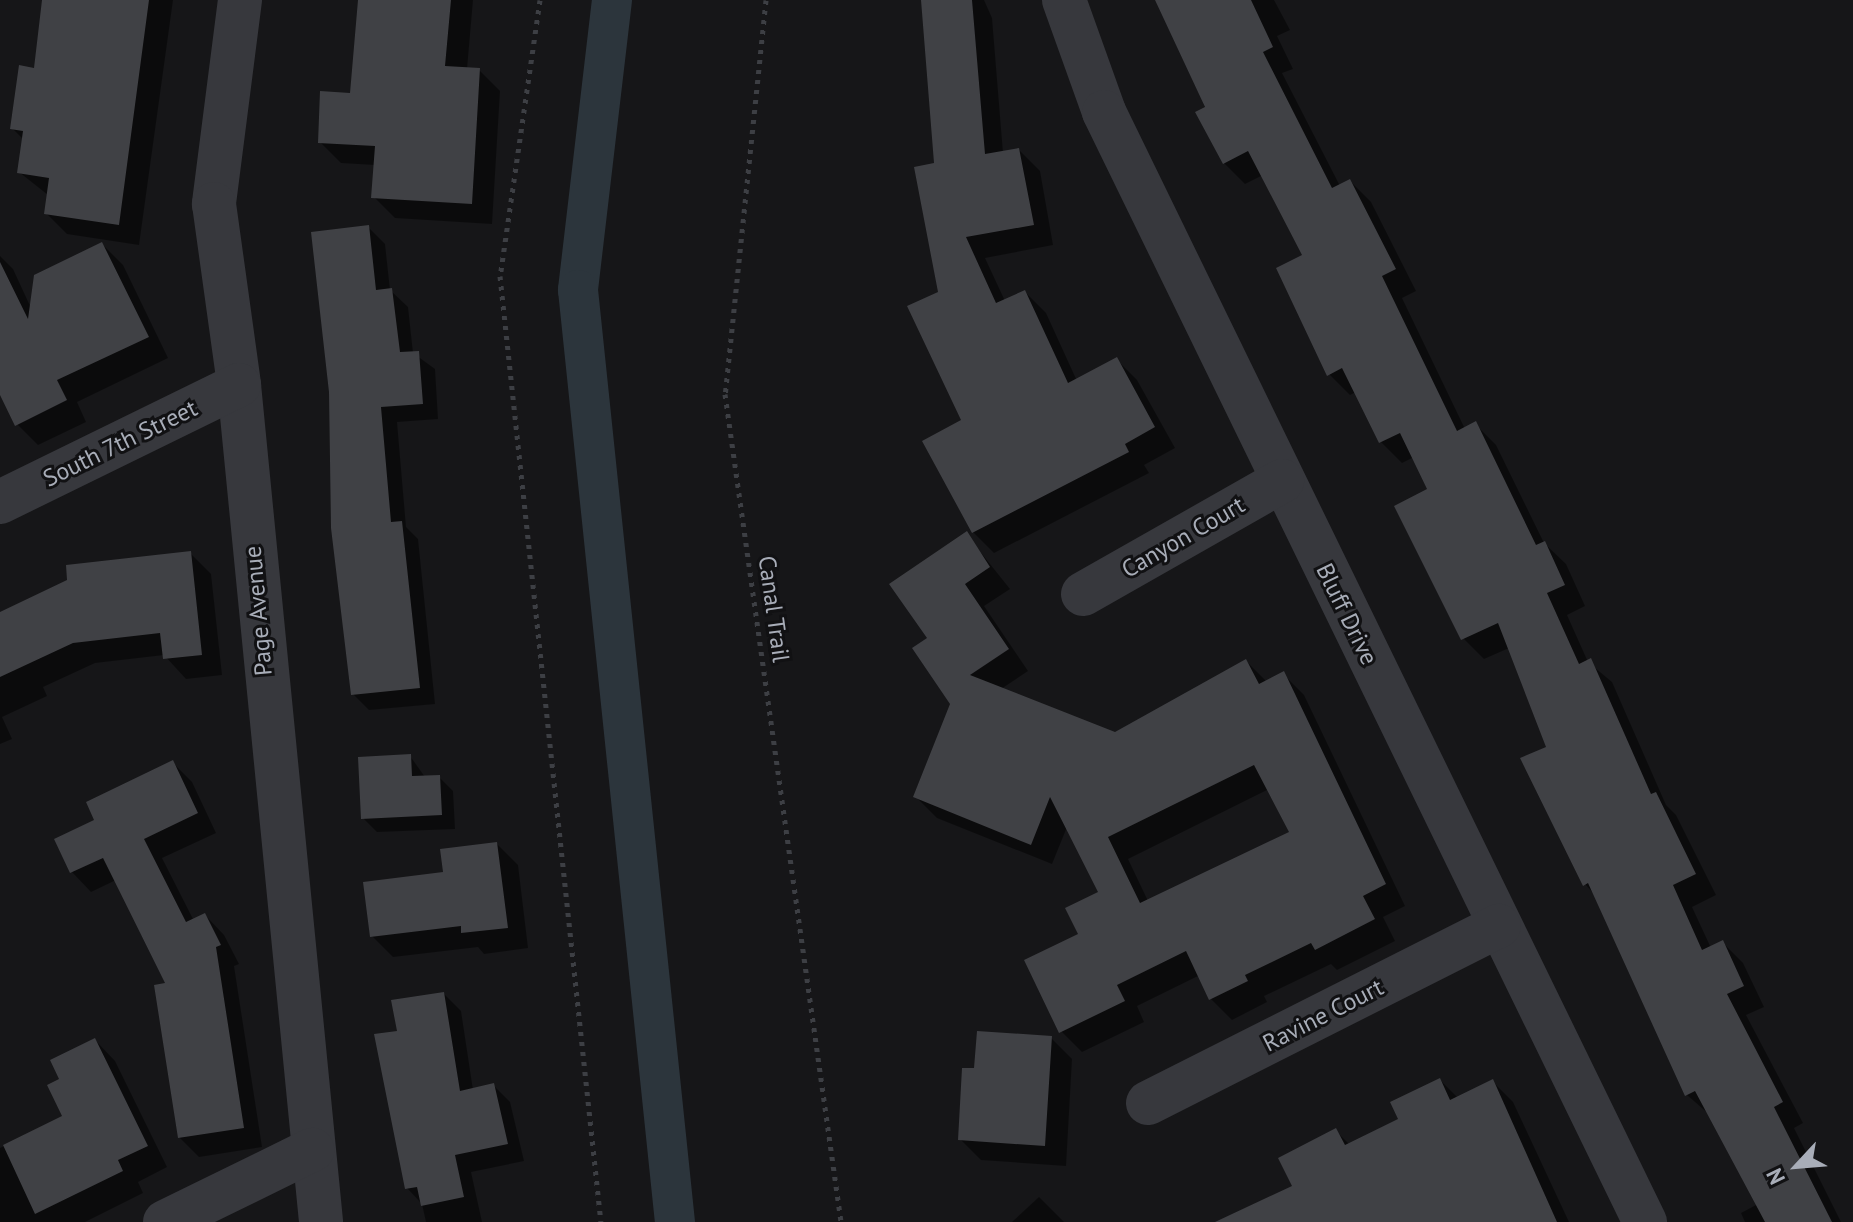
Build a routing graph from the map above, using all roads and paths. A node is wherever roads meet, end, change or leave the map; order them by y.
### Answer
1 (240, 0) edge
2 (540, 0) edge
3 (766, 0) edge
4 (1064, 0) edge
5 (239, 385) junction
6 (1282, 481) junction
7 (0, 502) edge
8 (1083, 594) dead end
9 (1499, 926) junction
10 (1148, 1103) dead end
11 (312, 1150) junction
12 (165, 1222) edge
13 (321, 1222) edge
14 (601, 1222) edge
15 (841, 1222) edge
16 (1645, 1222) edge

1 - 5 street, Page Avenue
2 - 14 path
3 - 15 path, Canal Trail
4 - 6 street, Bluff Drive
5 - 7 street, South 7th Street
5 - 11 street, Page Avenue
6 - 8 street, Canyon Court
6 - 9 street, Bluff Drive
9 - 10 street, Ravine Court
9 - 16 street, Bluff Drive
11 - 12 street
11 - 13 street, Page Avenue

